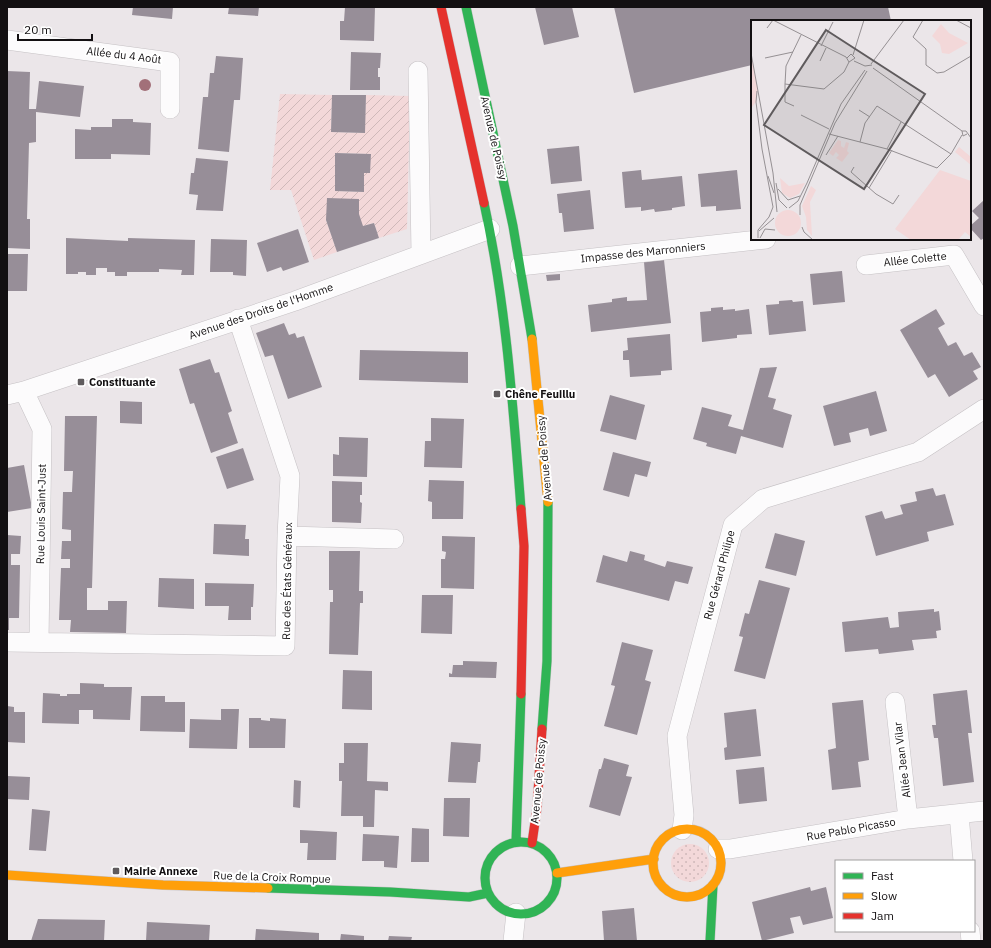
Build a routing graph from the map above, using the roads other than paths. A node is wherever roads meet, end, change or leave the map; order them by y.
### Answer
1 (441, 7) edge
2 (466, 7) edge
3 (7, 40) edge
4 (418, 71) dead end
5 (170, 109) dead end
6 (502, 228) junction
7 (757, 240) edge
8 (421, 254) junction
9 (866, 265) dead end
10 (520, 266) junction
11 (984, 306) edge
12 (238, 319) junction
13 (15, 393) edge
14 (984, 409) edge
15 (287, 536) junction
16 (394, 539) dead end
17 (7, 642) edge
18 (39, 642) junction
19 (895, 702) dead end
20 (984, 811) edge
21 (959, 814) junction
22 (908, 819) junction
23 (682, 830) junction
24 (516, 842) junction
25 (532, 843) junction
26 (718, 849) junction
27 (654, 859) junction
28 (963, 860) edge
29 (557, 873) junction
30 (7, 875) edge
31 (713, 885) junction
32 (488, 893) junction
33 (516, 913) junction
34 (513, 941) edge
35 (710, 941) edge

1 - 6 street, Avenue de Poissy
2 - 6 street, Avenue de Poissy
3 - 5 street, Allée du 4 Août
4 - 8 street
6 - 8 street, Avenue des Droits de l'Homme
6 - 10 street, Avenue de Poissy
6 - 24 street, Avenue de Poissy
7 - 10 street, Impasse des Marronniers
8 - 12 street, Avenue des Droits de l'Homme
9 - 11 street, Allée Colette
10 - 25 street, Avenue de Poissy
12 - 13 street, Avenue des Droits de l'Homme
12 - 15 street, Rue des États Généraux
13 - 18 street, Rue Louis Saint-Just
14 - 23 street, Rue Gérard Philipe
15 - 16 street
15 - 18 street, Rue des États Généraux
17 - 18 street, Rue des États Généraux
19 - 22 street, Allée Jean Vilar
20 - 21 street, Rue Pablo Picasso
21 - 22 street, Rue Pablo Picasso
21 - 28 street
22 - 26 street, Rue Pablo Picasso
23 - 26 street
23 - 27 street
24 - 25 street
24 - 32 street
25 - 29 street
26 - 31 street
27 - 29 street
27 - 31 street
29 - 33 street
30 - 32 street, Rue de la Croix Rompue
31 - 35 street
32 - 33 street
33 - 34 street

